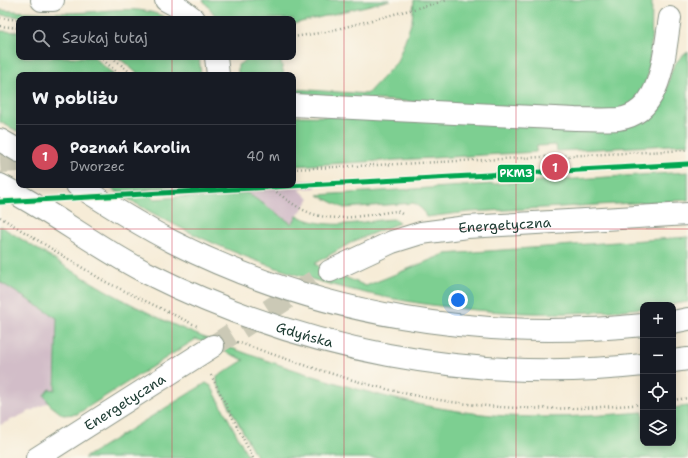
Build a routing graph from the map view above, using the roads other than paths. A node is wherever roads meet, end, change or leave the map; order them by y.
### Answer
1 (42, 0) edge
2 (53, 0) edge
3 (166, 0) edge
4 (190, 16) edge
5 (670, 18) dead end
6 (216, 60) edge
7 (218, 72) edge
8 (296, 105) edge
9 (0, 140) edge
10 (16, 149) edge
11 (0, 185) edge
12 (81, 188) edge
13 (688, 214) edge
14 (330, 271) tunnel mouth
15 (688, 319) edge
16 (676, 321) edge
17 (640, 325) edge
18 (213, 346) tunnel mouth
19 (688, 358) edge
20 (676, 360) edge
21 (640, 365) edge
22 (37, 458) edge

1 - 2 main road
3 - 4 main road
5 - 8 main road
6 - 7 main road
9 - 10 main road
11 - 21 main road, Gdyńska
12 - 17 main road
13 - 14 main road, Energetyczna
15 - 16 main road
18 - 22 main road, Energetyczna
19 - 20 main road

